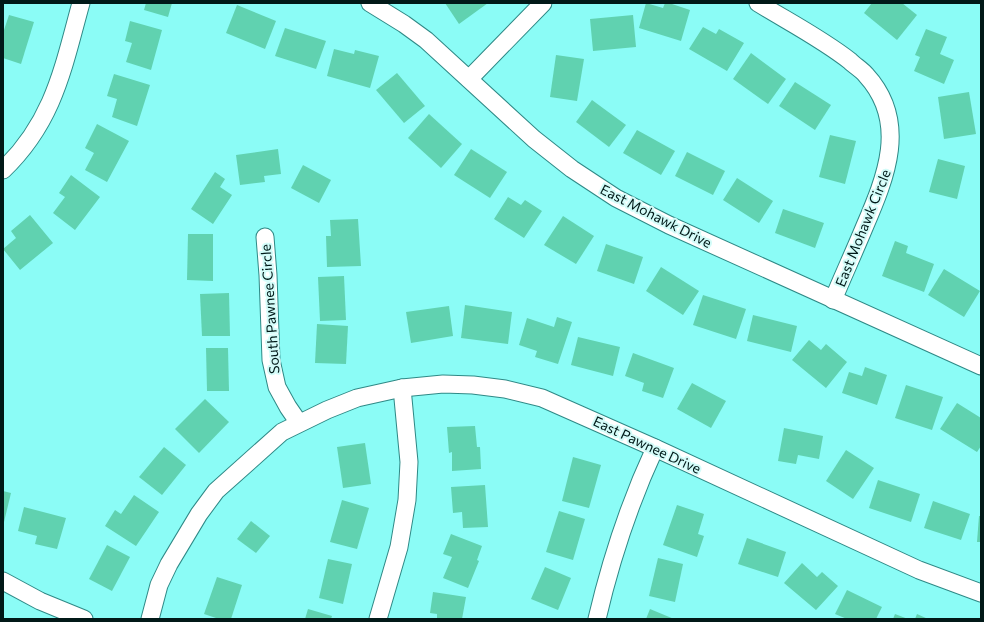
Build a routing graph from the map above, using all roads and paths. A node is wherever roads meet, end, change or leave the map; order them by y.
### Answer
1 (81, 3) edge
2 (370, 3) edge
3 (543, 3) edge
4 (758, 3) edge
5 (469, 79) junction
6 (3, 170) edge
7 (265, 237) dead end
8 (833, 300) junction
9 (981, 366) edge
10 (402, 388) junction
11 (299, 423) junction
12 (655, 448) junction
13 (3, 581) edge
14 (981, 592) edge
15 (84, 619) edge
16 (150, 619) edge
17 (378, 619) edge
18 (597, 619) edge

1 - 6 street
2 - 5 street, East Mohawk Drive
3 - 5 street
4 - 8 street, East Mohawk Circle
5 - 8 street, East Mohawk Drive
7 - 11 street, South Pawnee Circle
8 - 9 street, East Mohawk Drive
10 - 11 street, East Pawnee Drive
10 - 12 street, East Pawnee Drive
10 - 17 street
11 - 16 street, East Pawnee Drive
12 - 14 street, East Pawnee Drive
12 - 18 street
13 - 15 street

